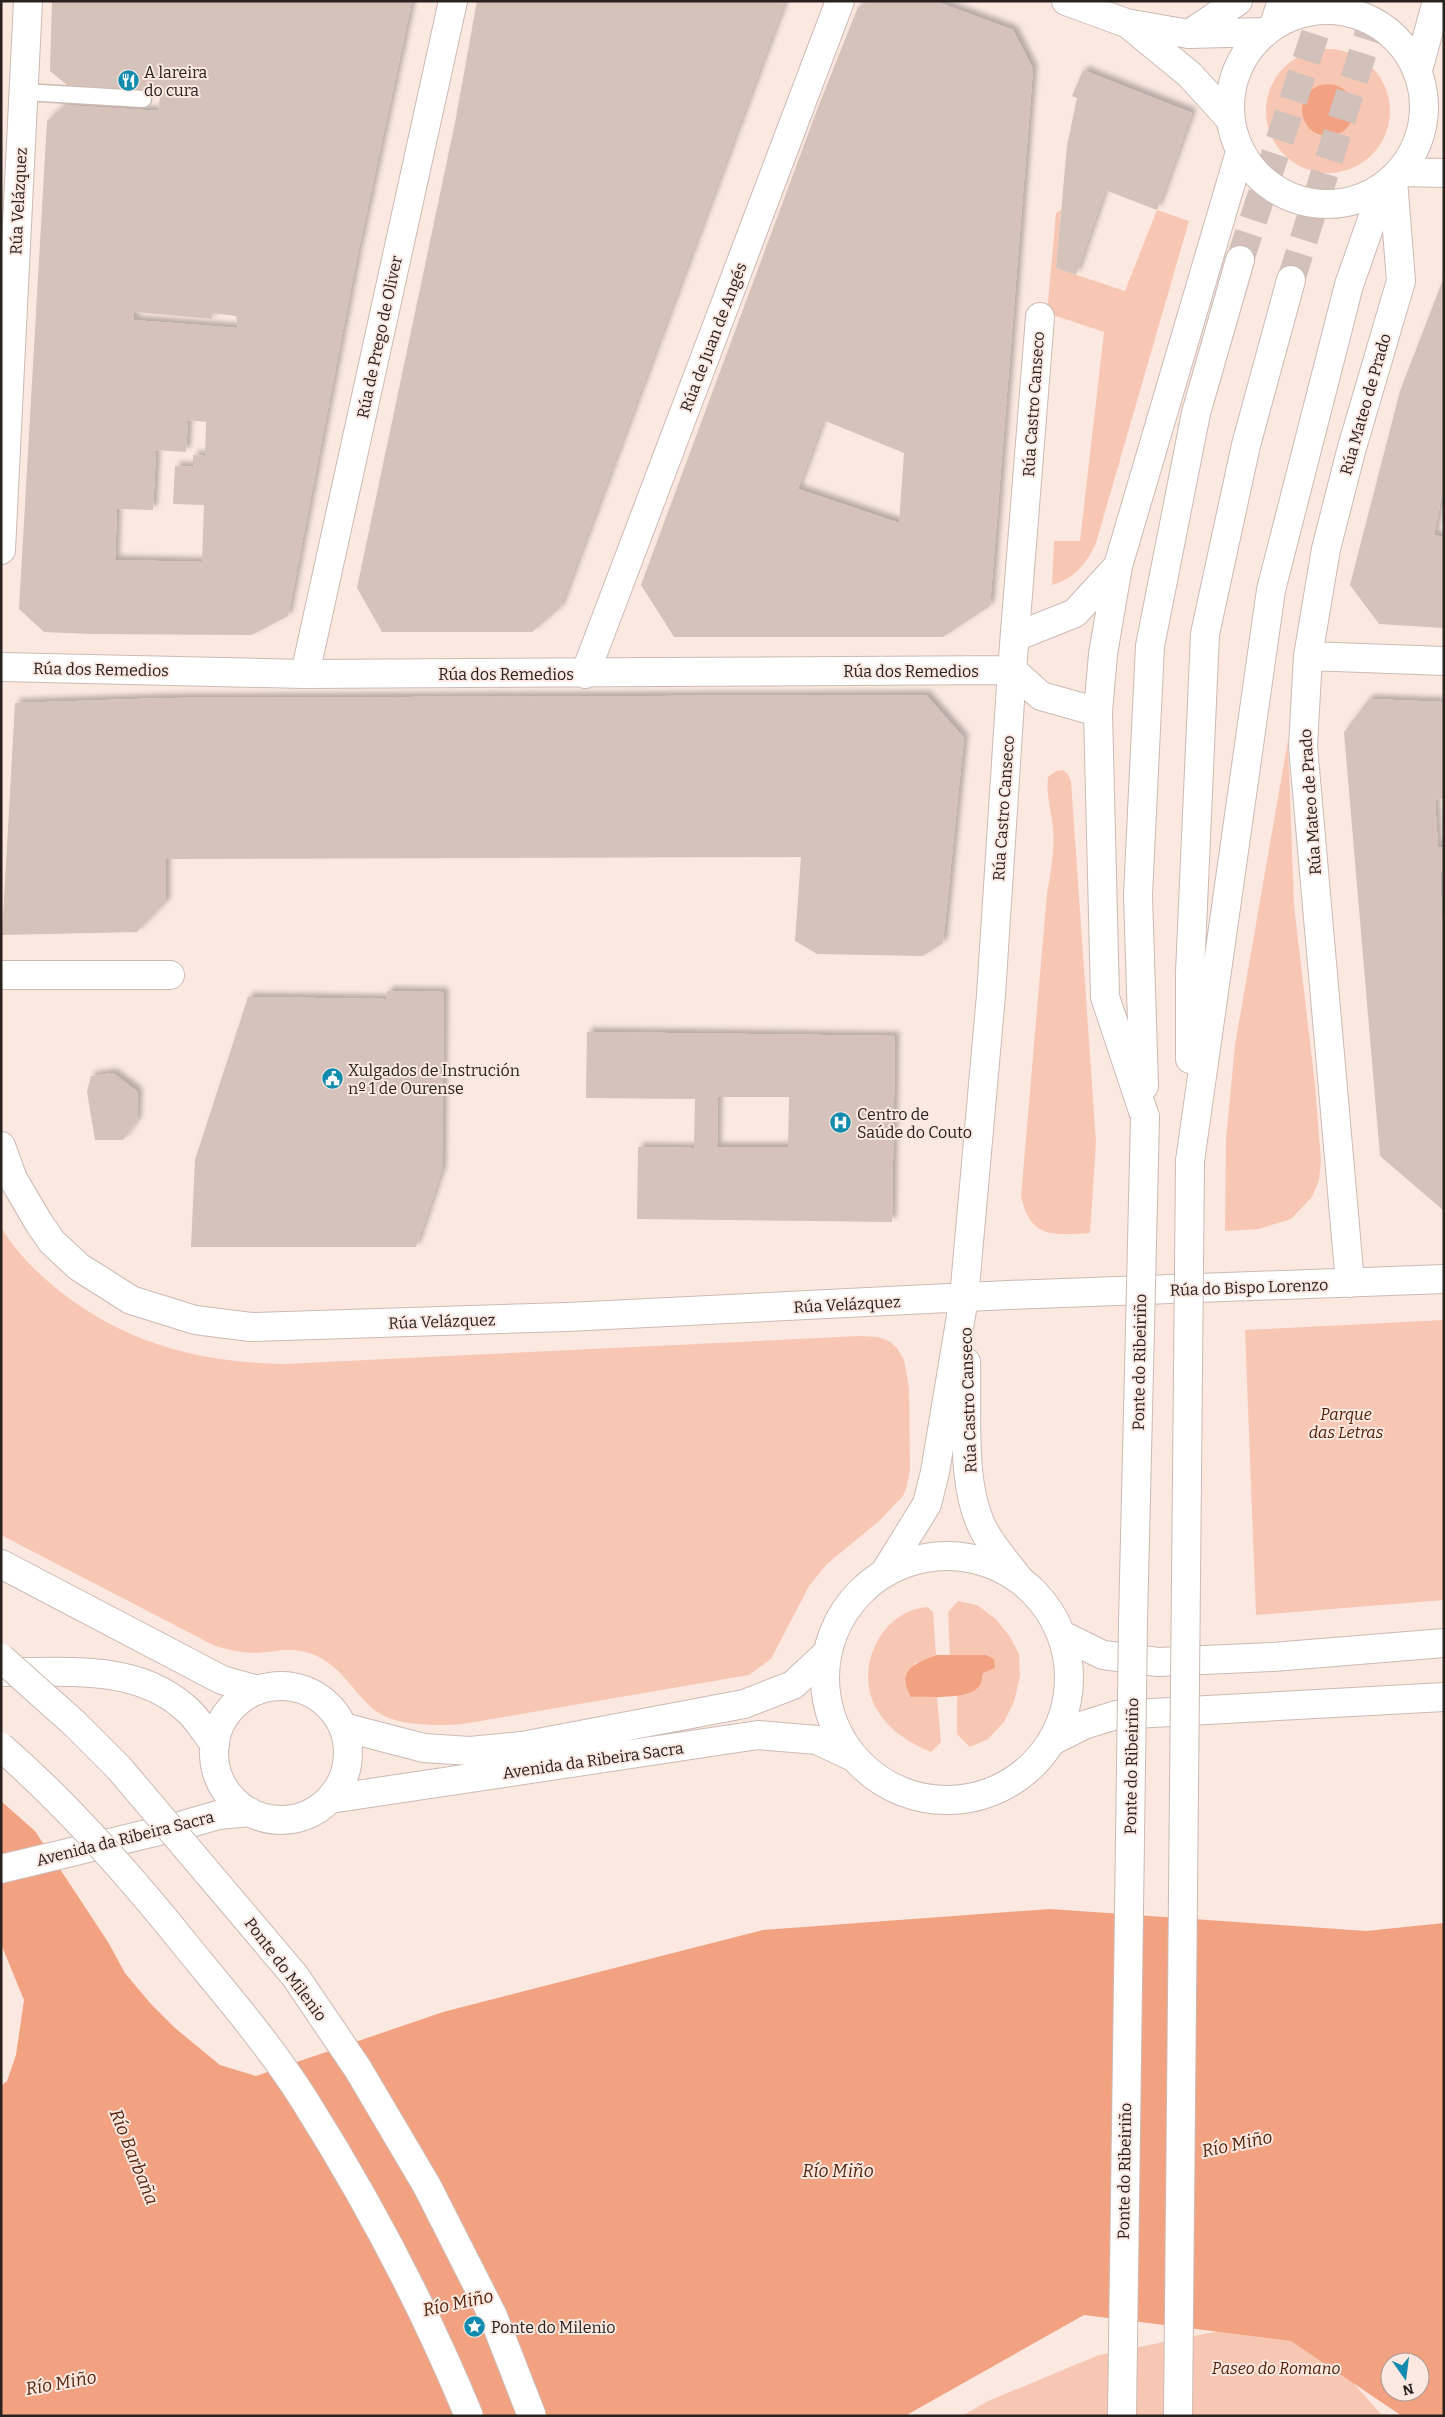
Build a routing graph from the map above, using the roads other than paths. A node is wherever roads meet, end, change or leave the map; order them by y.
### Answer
1 (28, 1) edge
2 (453, 1) edge
3 (840, 1) edge
4 (1066, 1) edge
5 (1238, 1) edge
6 (1437, 1) edge
7 (1274, 19) edge
8 (1126, 23) junction
9 (1189, 34) junction
10 (1418, 70) junction
11 (24, 92) junction
12 (143, 99) dead end
13 (1434, 112) edge
14 (1230, 119) junction
15 (1240, 152) junction
16 (1444, 173) edge
17 (1392, 180) junction
18 (1240, 260) tunnel mouth
19 (1291, 280) tunnel mouth
20 (1040, 318) dead end
21 (1, 550) edge
22 (1118, 566) junction
23 (1015, 637) junction
24 (1308, 656) junction
25 (1444, 661) edge
26 (1, 667) edge
27 (1012, 670) junction
28 (305, 674) junction
29 (585, 674) junction
30 (1098, 712) junction
31 (1, 975) edge
32 (170, 975) dead end
33 (1145, 1117) junction
34 (1, 1146) edge
35 (1190, 1161) junction
36 (1444, 1279) edge
37 (1350, 1283) junction
38 (964, 1298) junction
39 (1, 1564) edge
40 (885, 1572) junction
41 (1019, 1579) junction
42 (1062, 1635) junction
43 (1444, 1643) edge
44 (824, 1656) junction
45 (1, 1658) edge
46 (1, 1672) edge
47 (258, 1690) junction
48 (1444, 1697) edge
49 (343, 1727) junction
50 (1052, 1741) junction
51 (1, 1747) edge
52 (215, 1755) junction
53 (853, 1757) junction
54 (330, 1799) junction
55 (250, 1812) junction
56 (180, 1826) junction
57 (1, 1869) edge
58 (469, 2416) edge
59 (532, 2416) edge
60 (1122, 2416) edge
61 (1178, 2416) edge

1 - 11 main road, Rúa Velázquez
2 - 28 main road, Rúa de Prego de Oliver
3 - 29 main road, Rúa de Juan de Angés
4 - 8 main road
5 - 9 main road
6 - 10 main road
7 - 9 main road
7 - 10 main road
7 - 14 main road
8 - 9 main road
8 - 14 main road
10 - 13 main road
11 - 12 lane
11 - 21 main road, Rúa Velázquez
13 - 17 main road
14 - 15 main road
15 - 17 main road
15 - 22 main road
16 - 17 main road
17 - 24 main road, Rúa Mateo de Prado
17 - 35 main road
18 - 33 main road, Ponte do Ribeiriño
19 - 35 main road
20 - 23 main road, Rúa Castro Canseco
22 - 23 main road
22 - 30 main road
23 - 27 main road, Rúa Castro Canseco
24 - 25 main road
24 - 37 main road, Rúa Mateo de Prado
26 - 28 main road, Rúa dos Remedios
27 - 29 main road, Rúa dos Remedios
27 - 30 main road
27 - 38 main road, Rúa Castro Canseco
28 - 29 main road, Rúa dos Remedios
30 - 33 main road
31 - 32 main road
33 - 60 main road, Ponte do Ribeiriño, bridge
34 - 38 main road, Rúa Velázquez
35 - 61 main road, bridge
36 - 37 main road, Rúa do Bispo Lorenzo
37 - 38 main road, Rúa do Bispo Lorenzo
38 - 40 main road, Rúa Castro Canseco
38 - 41 main road, Rúa Castro Canseco
39 - 47 main road
40 - 41 main road
40 - 44 main road
41 - 42 main road
42 - 43 main road
42 - 50 main road
44 - 49 main road, Avenida da Ribeira Sacra
44 - 53 main road
45 - 59 main road, Ponte do Milenio, bridge
46 - 52 main road
47 - 49 main road
47 - 52 main road
48 - 50 main road
49 - 54 main road
50 - 53 main road
51 - 58 main road, bridge
52 - 55 main road
52 - 56 main road
53 - 54 main road, Avenida da Ribeira Sacra
54 - 55 main road
55 - 56 main road, Avenida da Ribeira Sacra
56 - 57 main road, Avenida da Ribeira Sacra

